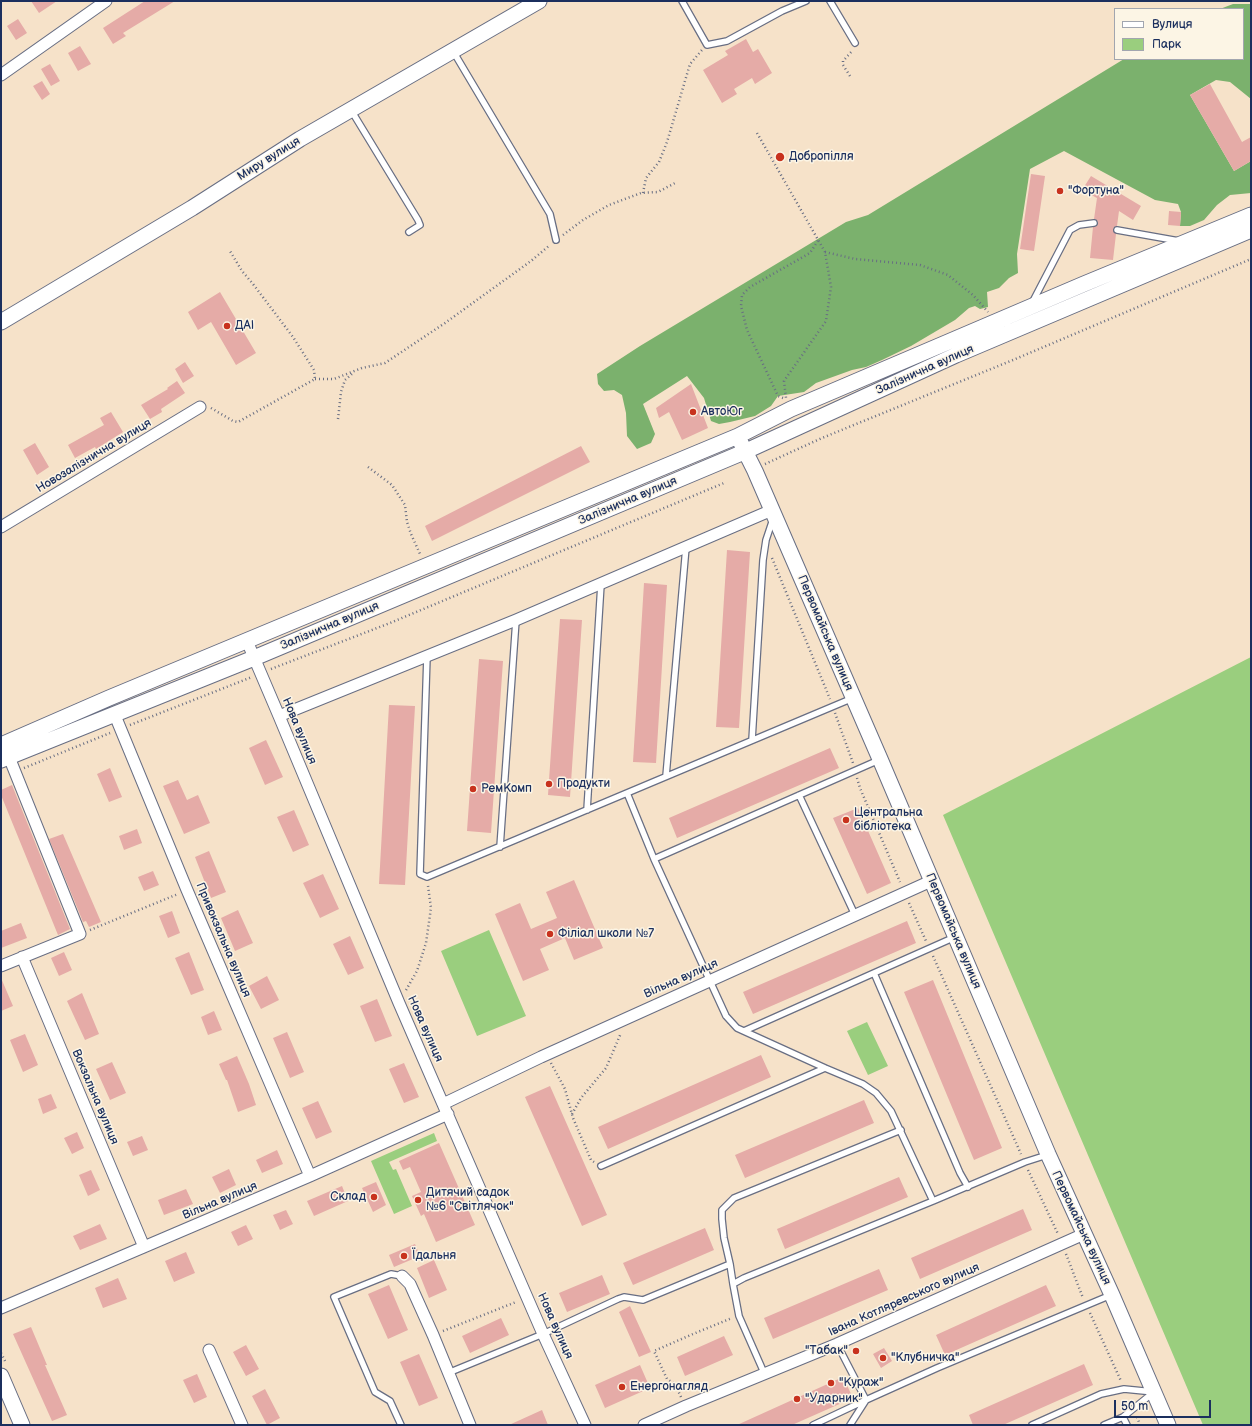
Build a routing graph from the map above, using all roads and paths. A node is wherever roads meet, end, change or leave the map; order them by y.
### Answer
1 (106, 1) edge
2 (539, 1) edge
3 (682, 1) edge
4 (806, 1) edge
5 (830, 1) edge
6 (707, 44) junction
7 (855, 44) joint
8 (453, 51) junction
9 (1, 75) edge
10 (850, 76) dead end
11 (350, 110) junction
12 (757, 133) dead end
13 (677, 182) dead end
14 (642, 193) junction
15 (1251, 215) edge
16 (1094, 223) dead end
17 (1116, 230) dead end
18 (1251, 230) edge
19 (409, 232) dead end
20 (819, 239) junction
21 (556, 240) junction
22 (1186, 242) junction
23 (230, 251) dead end
24 (825, 252) junction
25 (1251, 259) edge
26 (1030, 307) junction
27 (996, 321) junction
28 (1, 322) edge
29 (355, 371) junction
30 (315, 379) junction
31 (200, 407) joint
32 (338, 419) dead end
33 (738, 436) junction
34 (744, 452) junction
35 (763, 465) dead end
36 (368, 467) dead end
37 (724, 483) dead end
38 (773, 512) junction
39 (1, 527) edge
40 (766, 540) junction
41 (686, 547) junction
42 (426, 567) junction
43 (601, 584) junction
44 (516, 620) junction
45 (247, 642) junction
46 (427, 656) junction
47 (254, 658) junction
48 (261, 673) junction
49 (853, 698) junction
50 (832, 706) junction
51 (114, 714) junction
52 (279, 716) junction
53 (121, 729) junction
54 (752, 740) junction
55 (4, 754) edge
56 (880, 759) junction
57 (855, 770) junction
58 (16, 771) junction
59 (666, 776) junction
60 (628, 793) junction
61 (799, 795) junction
62 (587, 810) junction
63 (500, 846) junction
64 (654, 859) junction
65 (427, 877) junction
66 (931, 881) junction
67 (187, 890) junction
68 (904, 893) junction
69 (855, 915) junction
70 (80, 934) junction
71 (955, 938) junction
72 (929, 948) junction
73 (22, 957) junction
74 (1, 966) edge
75 (874, 972) junction
76 (709, 981) junction
77 (399, 1003) junction
78 (624, 1019) junction
79 (744, 1031) junction
80 (541, 1057) junction
81 (825, 1068) junction
82 (443, 1104) junction
83 (448, 1114) junction
84 (572, 1114) junction
85 (901, 1130) junction
86 (1048, 1154) junction
87 (1025, 1162) junction
88 (601, 1166) joint
89 (310, 1176) junction
90 (968, 1187) junction
91 (933, 1202) junction
92 (1084, 1234) junction
93 (1062, 1244) junction
94 (144, 1247) junction
95 (730, 1264) junction
96 (402, 1276) joint
97 (733, 1284) junction
98 (1112, 1295) junction
99 (528, 1297) junction
100 (1086, 1306) junction
101 (1, 1308) edge
102 (738, 1316) junction
103 (543, 1334) junction
104 (433, 1335) junction
105 (838, 1344) junction
106 (209, 1350) dead end
107 (448, 1373) junction
108 (765, 1375) junction
109 (1, 1376) edge
110 (1124, 1389) junction
111 (1154, 1392) junction
112 (5, 1397) edge
113 (866, 1400) junction
114 (686, 1406) junction
115 (1133, 1408) junction
116 (1123, 1416) junction
117 (22, 1425) edge
118 (242, 1425) edge
119 (401, 1425) edge
120 (470, 1425) edge
121 (585, 1425) edge
122 (644, 1425) edge
123 (814, 1425) edge
124 (850, 1425) edge
125 (1032, 1425) edge
126 (1104, 1425) edge
127 (1127, 1425) edge
128 (1140, 1425) edge
129 (1168, 1425) edge

1 - 9 street
2 - 8 main road, Миру вулиця
3 - 6 lane
4 - 6 lane
5 - 7 lane
6 - 14 path
7 - 10 path
8 - 11 main road, Миру вулиця
8 - 21 lane
11 - 19 lane
11 - 28 main road, Миру вулиця
12 - 20 path
13 - 14 path
14 - 21 path
15 - 22 main road, Залізнична вулиця
16 - 26 lane
17 - 22 lane
18 - 34 main road, Залізнична вулиця
20 - 24 path
20 - 24 path
21 - 29 path
22 - 26 main road, Залізнична вулиця
23 - 30 path
24 - 27 path
25 - 35 path
26 - 27 main road, Залізнична вулиця
27 - 33 main road, Залізнична вулиця
29 - 30 path
29 - 32 path
30 - 31 path
31 - 39 street, Новозалізнична вулиця
33 - 34 main road, Первомайська вулиця
33 - 42 main road, Залізнична вулиця
34 - 38 main road, Первомайська вулиця
34 - 47 main road, Залізнична вулиця
36 - 42 path
37 - 48 path
38 - 40 lane
38 - 41 street
38 - 49 main road, Первомайська вулиця
40 - 50 path
40 - 54 lane
41 - 43 street
41 - 59 lane
42 - 45 main road, Залізнична вулиця
43 - 44 street
43 - 62 lane
44 - 46 street
44 - 63 lane
45 - 47 street, Нова вулиця
45 - 55 main road, Залізнична вулиця
46 - 52 street
46 - 65 lane
47 - 48 street, Нова вулиця
47 - 51 main road, Залізнична вулиця
48 - 52 street, Нова вулиця
48 - 53 path
49 - 50 lane
49 - 56 main road, Первомайська вулиця
50 - 54 lane
50 - 57 path
51 - 53 street, Привокзальна вулиця
51 - 55 main road, Залізнична вулиця
52 - 77 street, Нова вулиця
53 - 58 path
53 - 67 street, Привокзальна вулиця
54 - 59 lane
55 - 58 street
56 - 57 lane
56 - 66 main road, Первомайська вулиця
57 - 61 lane
57 - 68 path
58 - 70 street
59 - 60 lane
60 - 62 lane
60 - 64 lane
61 - 64 lane
61 - 69 lane
62 - 63 lane
63 - 65 lane
64 - 76 lane
65 - 77 path
66 - 68 street, Вільна вулиця
66 - 71 main road, Первомайська вулиця
67 - 70 path
67 - 89 street, Привокзальна вулиця
68 - 69 street, Вільна вулиця
68 - 72 path
69 - 76 street, Вільна вулиця
70 - 73 street
71 - 72 lane
71 - 86 main road, Первомайська вулиця
72 - 75 lane
72 - 87 path
73 - 74 street
73 - 94 street, Вокзальна вулиця
75 - 79 lane
75 - 90 lane
76 - 78 street, Вільна вулиця
76 - 79 lane
77 - 82 street, Нова вулиця
78 - 80 street, Вільна вулиця
78 - 84 path
79 - 81 lane
80 - 82 street, Вільна вулиця
80 - 84 path
81 - 85 lane
81 - 88 lane
82 - 83 street, Нова вулиця
83 - 89 street, Вільна вулиця
83 - 99 street, Нова вулиця
84 - 88 path
85 - 91 lane
85 - 95 lane
86 - 87 lane
86 - 92 main road, Первомайська вулиця
87 - 90 lane
87 - 93 path
89 - 94 street, Вільна вулиця
90 - 91 lane
91 - 97 lane
92 - 93 street, Івана Котляревського вулиця
92 - 98 main road, Первомайська вулиця
93 - 100 path
93 - 105 street, Івана Котляревського вулиця
94 - 101 street, Вільна вулиця
95 - 97 lane
95 - 103 lane
96 - 104 street
96 - 119 lane
97 - 102 lane
98 - 100 lane
98 - 111 main road, Первомайська вулиця
99 - 103 street, Нова вулиця
99 - 104 path
100 - 110 path
100 - 113 lane
102 - 108 lane
102 - 114 path
103 - 107 lane
103 - 121 street, Нова вулиця
104 - 107 street
105 - 108 street, Івана Котляревського вулиця
105 - 113 lane
106 - 118 street
107 - 120 street
108 - 114 street, Івана Котляревського вулиця
109 - 112 main road
110 - 111 lane
110 - 125 lane
111 - 115 lane
111 - 129 main road, Первомайська вулиця
112 - 117 main road
113 - 123 lane
113 - 124 lane
114 - 122 street, Івана Котляревського вулиця
115 - 116 lane
115 - 128 path
116 - 126 lane
116 - 127 lane

